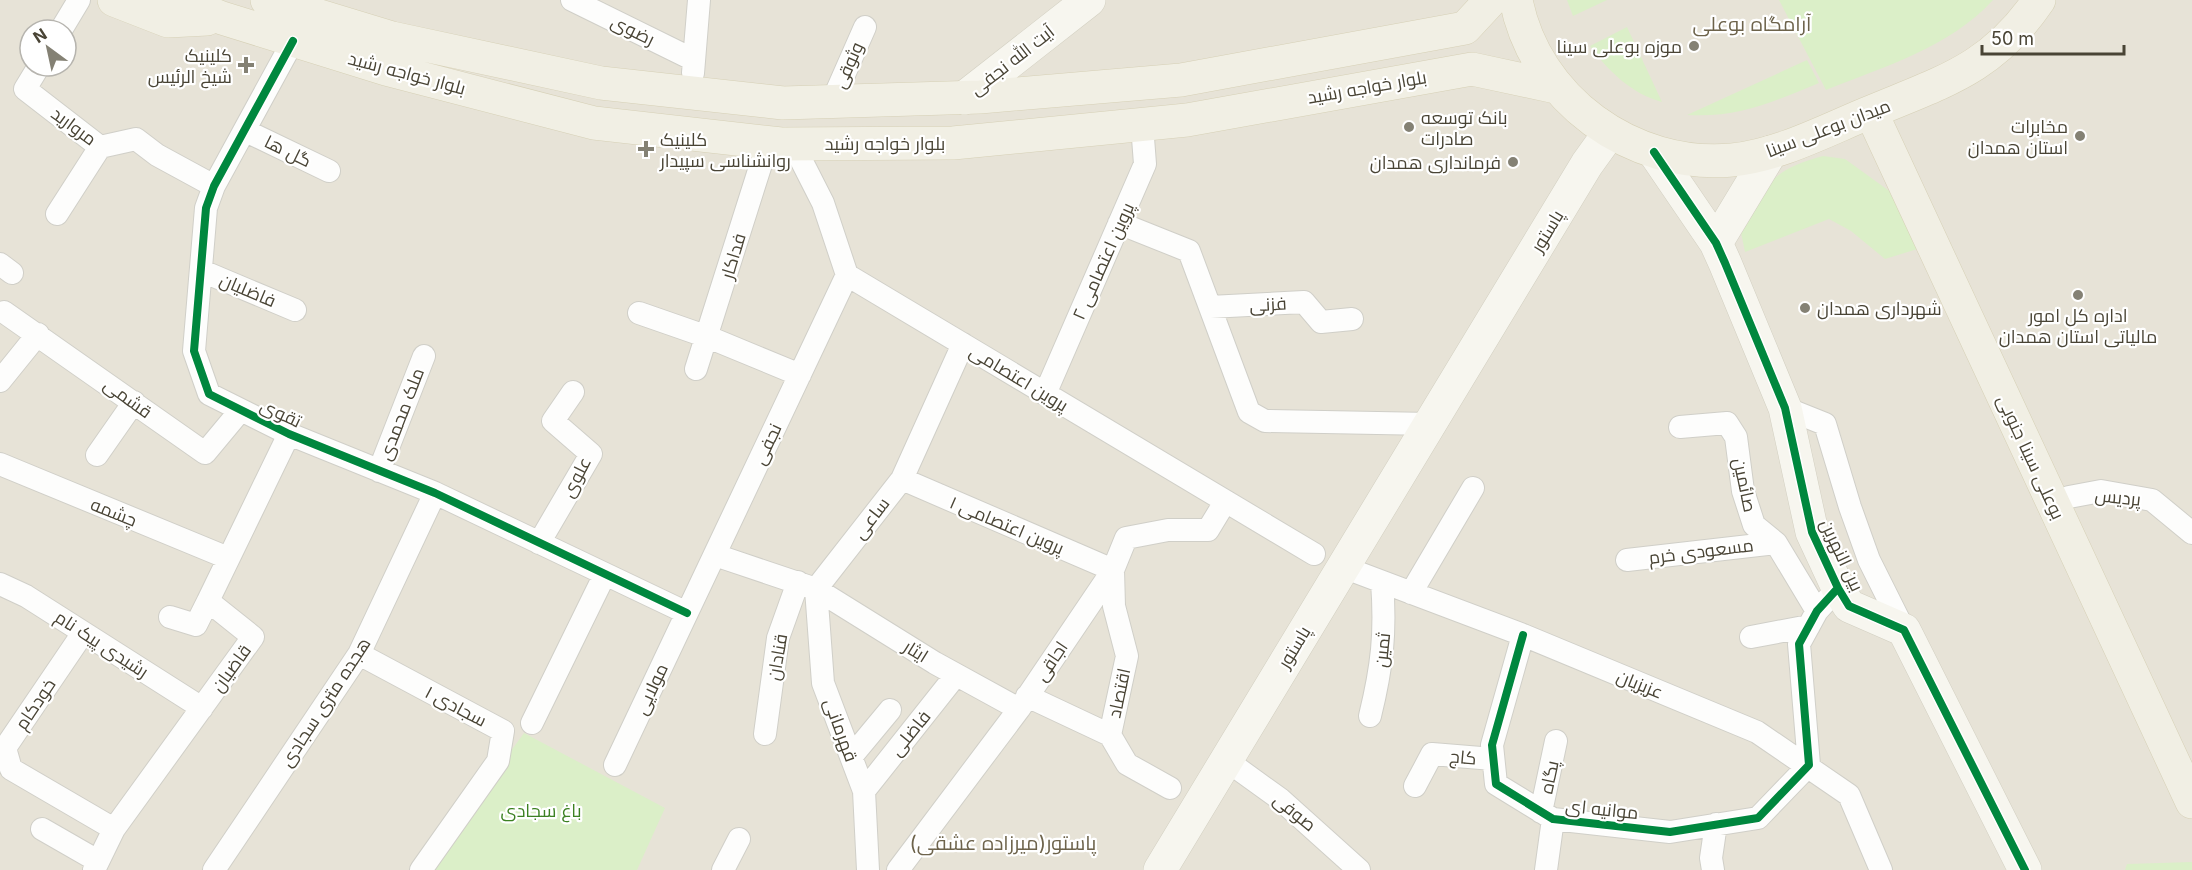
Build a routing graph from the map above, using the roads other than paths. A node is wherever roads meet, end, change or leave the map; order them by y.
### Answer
1 (79, 0) edge
2 (114, 0) edge
3 (176, 0) edge
4 (267, 0) edge
5 (572, 0) edge
6 (699, 0) edge
7 (1089, 0) edge
8 (1491, 0) edge
9 (1516, 0) edge
10 (2039, 0) edge
11 (319, 8) edge
12 (68, 18) edge
13 (222, 18) junction
14 (865, 27) dead end
15 (293, 40) junction
16 (1300, 59) junction
17 (694, 60) junction
18 (32, 78) edge
19 (1556, 87) junction
20 (691, 93) junction
21 (964, 98) junction
22 (1306, 98) junction
23 (831, 102) junction
24 (1878, 108) junction
25 (1142, 125) junction
26 (246, 131) junction
27 (1610, 132) junction
28 (781, 143) junction
29 (100, 147) junction
30 (1654, 152) junction
31 (1771, 152) junction
32 (329, 171) dead end
33 (214, 186) junction
34 (57, 214) dead end
35 (1119, 224) junction
36 (1716, 243) junction
37 (202, 270) junction
38 (847, 275) junction
39 (1210, 307) junction
40 (295, 310) dead end
41 (4, 312) dead end
42 (639, 313) dead end
43 (1352, 319) dead end
44 (38, 334) junction
45 (708, 337) junction
46 (963, 345) junction
47 (424, 356) dead end
48 (696, 369) dead end
49 (800, 375) junction
50 (0, 381) edge
51 (573, 392) dead end
52 (1045, 394) junction
53 (134, 402) junction
54 (1785, 408) junction
55 (240, 411) junction
56 (1431, 424) junction
57 (1680, 427) dead end
58 (290, 434) junction
59 (97, 455) dead end
60 (0, 464) edge
61 (379, 471) junction
62 (902, 479) junction
63 (1473, 488) dead end
64 (435, 493) junction
65 (2069, 497) junction
66 (1225, 502) junction
67 (2192, 533) edge
68 (539, 543) junction
69 (1776, 543) junction
70 (1314, 554) dead end
71 (715, 555) junction
72 (228, 558) junction
73 (1627, 560) dead end
74 (1343, 567) junction
75 (1113, 570) junction
76 (605, 574) junction
77 (1382, 582) junction
78 (0, 584) edge
79 (807, 586) junction
80 (1411, 593) junction
81 (207, 601) junction
82 (1821, 608) junction
83 (687, 613) junction
84 (170, 617) dead end
85 (1904, 630) junction
86 (83, 633) junction
87 (1523, 636) junction
88 (1751, 637) dead end
89 (359, 654) junction
90 (956, 675) junction
91 (1023, 702) junction
92 (202, 708) junction
93 (890, 710) dead end
94 (1370, 716) dead end
95 (532, 723) dead end
96 (765, 734) dead end
97 (1110, 735) junction
98 (1556, 741) dead end
99 (851, 757) junction
100 (1493, 759) junction
101 (1226, 760) junction
102 (2192, 761) edge
103 (615, 765) dead end
104 (1809, 765) junction
105 (1415, 786) dead end
106 (1170, 788) dead end
107 (864, 791) junction
108 (2192, 802) edge
109 (1547, 815) junction
110 (1716, 824) junction
111 (42, 829) dead end
112 (114, 829) junction
113 (739, 839) dead end
114 (95, 865) edge
115 (214, 870) edge
116 (421, 870) edge
117 (723, 870) edge
118 (868, 870) edge
119 (898, 870) edge
120 (1160, 870) edge
121 (1359, 870) edge
122 (1546, 870) edge
123 (1713, 870) edge
124 (1881, 870) edge
125 (2025, 870) edge

1 - 12 street
2 - 13 main road
3 - 13 main road, بلوار خواجه رشید
4 - 11 main road, بلوار خواجه رشید
5 - 17 street, رضوی
6 - 17 street
7 - 21 street, آیت الله نجفی
8 - 16 main road, بلوار خواجه رشید
9 - 19 main road, میدان بوعلی سینا
10 - 24 main road, میدان بوعلی سینا
11 - 20 main road, بلوار خواجه رشید
13 - 15 main road, بلوار خواجه رشید
14 - 23 street, وثوقی
15 - 26 street, تقوی
15 - 28 main road, بلوار خواجه رشید
16 - 21 main road, بلوار خواجه رشید
16 - 22 main road
17 - 20 street
18 - 29 street, مروارید
19 - 22 main road, بلوار خواجه رشید
19 - 27 main road, میدان بوعلی سینا
20 - 23 main road, بلوار خواجه رشید
21 - 23 main road, بلوار خواجه رشید
22 - 25 main road, بلوار خواجه رشید
24 - 31 main road, میدان بوعلی سینا
24 - 65 main road, بوعلی سینا جنوبی
24 - 108 main road, بوعلی سینا جنوبی
25 - 28 main road, بلوار خواجه رشید
25 - 35 street, پروین اعتصامی ۲
26 - 32 street, گل ها
26 - 33 street, تقوی
27 - 30 main road, میدان بوعلی سینا
27 - 56 street, پاستور
28 - 38 street
28 - 45 street, فداکار
29 - 33 street, مروارید
29 - 34 street
30 - 31 main road, میدان بوعلی سینا
30 - 36 street, بین النهرین
31 - 36 street
33 - 37 street, تقوی
35 - 39 street
35 - 52 street, پروین اعتصامی ۲
36 - 54 street, بین النهرین
37 - 40 street, فاضلیان
37 - 55 street, تقوی
38 - 46 street, پروین اعتصامی
38 - 49 street, نجفی
39 - 43 street, فزنی
39 - 56 street
41 - 44 street, قشمی
42 - 45 street
44 - 50 street
44 - 53 street, قشمی
45 - 48 street, فداکار
45 - 49 street
46 - 52 street, پروین اعتصامی
46 - 62 street, ساعی
47 - 61 street, ملک محمدی
49 - 71 street, نجفی
51 - 68 street, علوی
52 - 66 street, پروین اعتصامی
53 - 55 street, قشمی
53 - 59 street
54 - 82 street, بین النهرین
54 - 85 street
55 - 58 street, تقوی
56 - 74 street, پاستور
57 - 69 street, صائمین
58 - 61 street, تقوی
58 - 72 street
60 - 72 street, چشمه
61 - 64 street, تقوی
62 - 75 street, پروین اعتصامی ۱
62 - 79 street, ساعی
63 - 80 street
64 - 68 street, تقوی
64 - 89 street, هجده متری سجادی
65 - 67 street, پردیس
65 - 102 main road, بوعلی سینا جنوبی
66 - 70 street, پروین اعتصامی
66 - 75 street, اجاقی
68 - 76 street, تقوی
69 - 73 street, مسعودی خرم
69 - 82 street, صائمین
71 - 79 street
71 - 83 street, نجفی
72 - 81 street
74 - 77 street, عزیزیان
74 - 101 street, پاستور
75 - 91 street, اجاقی
75 - 97 street, اقتصاد
76 - 83 street, تقوی
76 - 95 street
77 - 80 street, عزیزیان
77 - 94 street, ثمین
78 - 86 street, رشیدی پیک نام
79 - 90 street, ایثار
79 - 96 street, قنادان
79 - 99 street, قهرمانی
80 - 87 street, عزیزیان
81 - 84 street
81 - 92 street, قاضیان
82 - 85 street, بین النهرین
82 - 88 street
82 - 104 street
83 - 103 street, مولایی
85 - 125 street
86 - 92 street, رشیدی پیک نام
86 - 112 street, خودکام
87 - 100 street, موانیه ای
87 - 104 street, عزیزیان
89 - 115 street, هجده متری سجادی
89 - 116 street, سجادی ۱
90 - 91 street, ایثار
90 - 107 street, فاضلی
91 - 97 street, ایثار
91 - 119 street, اجاقی
92 - 112 street, قاضیان
93 - 99 street
97 - 106 street, اقتصاد
98 - 109 street, پگاه
99 - 107 street, قهرمانی
100 - 105 street, کاج
100 - 109 street, موانیه ای
101 - 120 street, پاستور
101 - 121 street, صوفی
104 - 110 street, موانیه ای
104 - 124 street, عزیزیان
107 - 118 street, قهرمانی
109 - 110 street, موانیه ای
109 - 122 street, پگاه
110 - 123 street
111 - 114 street
112 - 114 street, قاضیان
113 - 117 street

